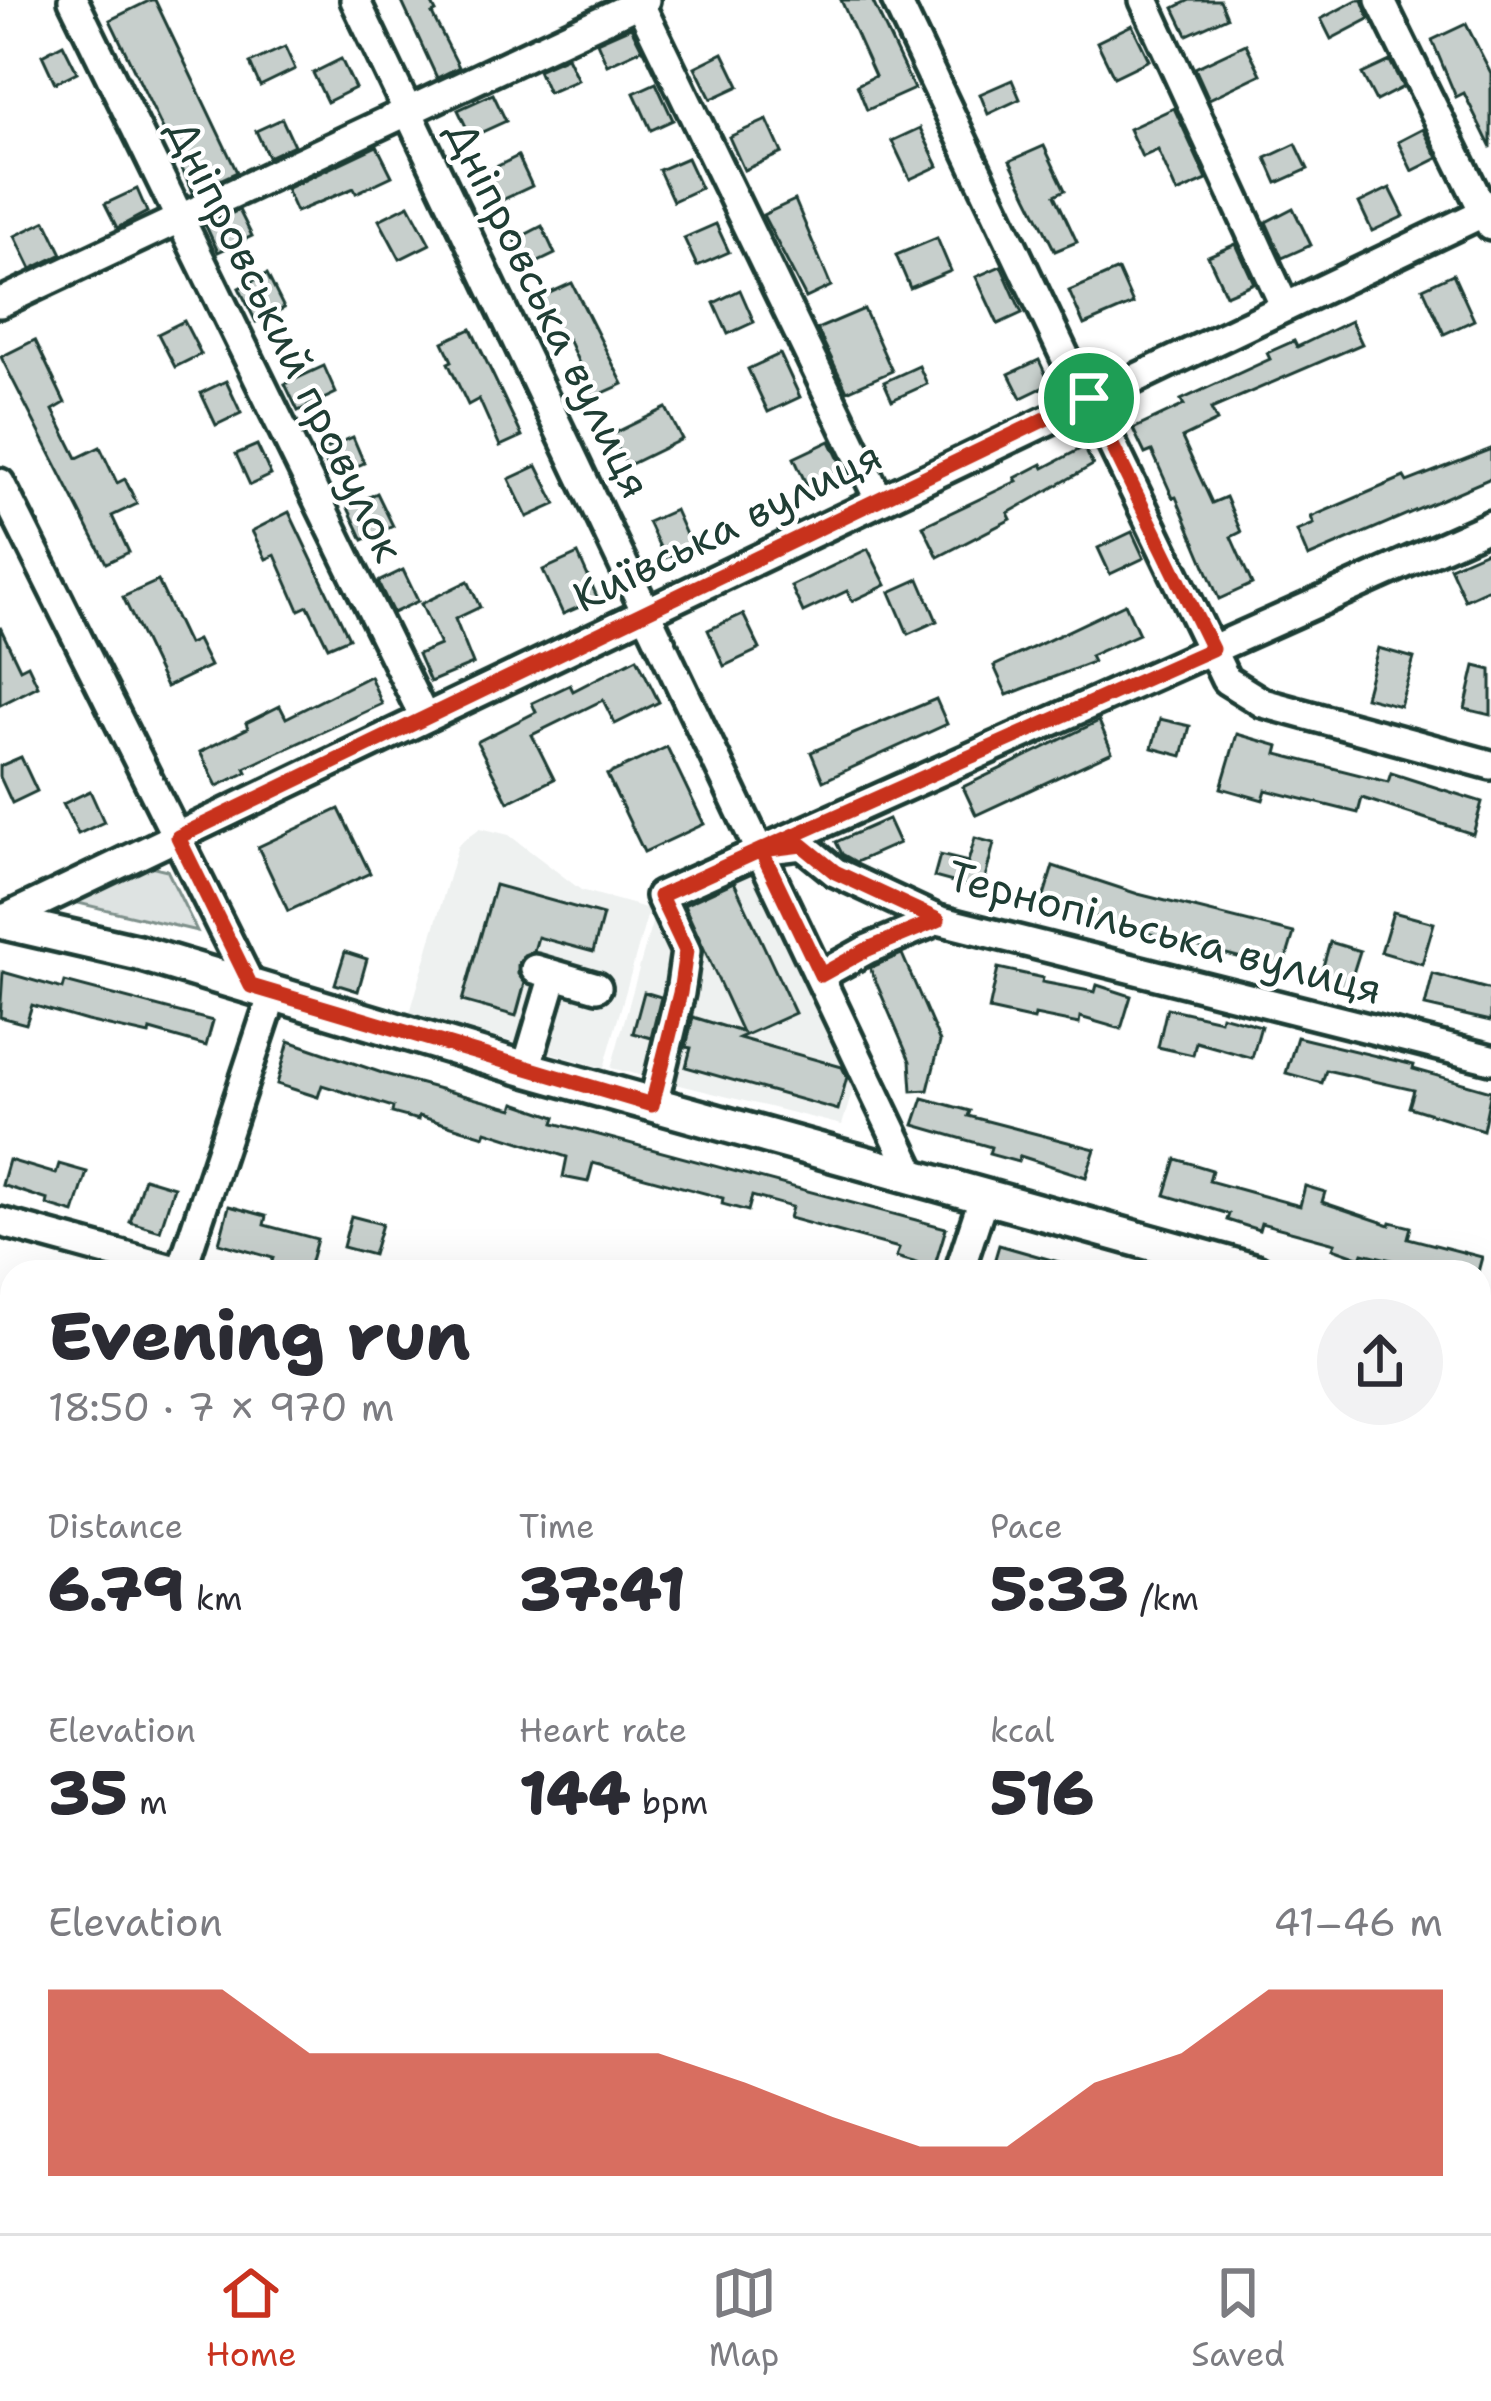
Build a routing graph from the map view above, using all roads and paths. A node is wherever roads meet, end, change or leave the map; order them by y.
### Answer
1 (73, 0) edge
2 (355, 0) edge
3 (896, 0) edge
4 (1144, 0) edge
5 (1380, 0) edge
6 (641, 1) edge
7 (407, 112) junction
8 (1488, 216) edge
9 (178, 218) junction
10 (0, 303) edge
11 (1285, 307) junction
12 (1089, 398) junction
13 (0, 483) edge
14 (879, 499) junction
15 (1491, 524) edge
16 (649, 611) junction
17 (1212, 649) junction
18 (424, 717) junction
19 (1491, 765) edge
20 (178, 837) junction
21 (761, 850) junction
22 (938, 920) junction
23 (0, 921) edge
24 (821, 975) junction
25 (597, 987) dead end
26 (262, 990) junction
27 (1491, 1059) edge
28 (526, 1069) junction
29 (652, 1105) junction
30 (914, 1176) junction
31 (984, 1196) junction
32 (0, 1222) edge
33 (138, 1260) edge
34 (185, 1260) edge
35 (963, 1260) edge
36 (1213, 1260) edge

1 - 9 street, Дніпровський провулок
2 - 7 street, Дніпровська вулиця
3 - 12 street
4 - 11 street
5 - 8 street
6 - 7 street
6 - 14 street
7 - 9 street
7 - 16 street, Дніпровська вулиця
8 - 11 street, Київська вулиця
9 - 10 street
9 - 18 street, Дніпровський провулок
11 - 12 street, Київська вулиця
12 - 14 street, Київська вулиця
12 - 17 street
13 - 20 street
14 - 16 street, Київська вулиця
15 - 17 street
16 - 18 street, Київська вулиця
16 - 21 street, Дніпровська вулиця
17 - 19 street
17 - 21 street
18 - 20 street, Київська вулиця
20 - 23 street, Київська вулиця
20 - 26 street
21 - 22 street, Тернопільська вулиця
21 - 24 street, Дніпровська вулиця
21 - 29 street
22 - 24 street
22 - 27 street, Тернопільська вулиця
23 - 26 main road
24 - 30 street, Дніпровська вулиця
25 - 28 street
26 - 28 main road
26 - 34 street
28 - 29 main road
29 - 30 main road
30 - 31 main road
31 - 35 street
31 - 36 main road
32 - 33 street

